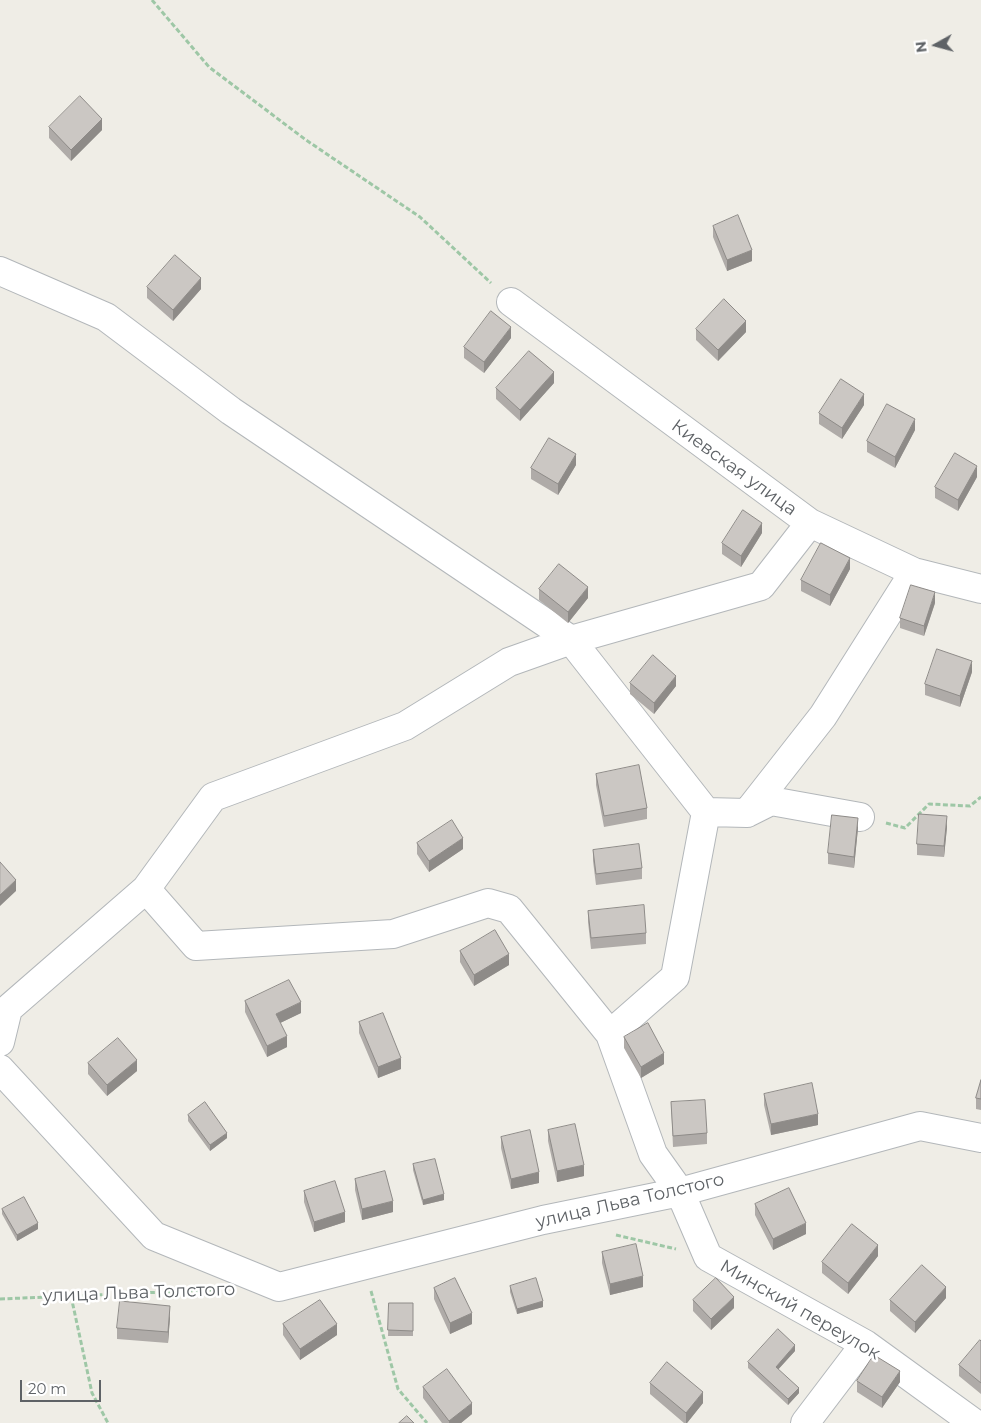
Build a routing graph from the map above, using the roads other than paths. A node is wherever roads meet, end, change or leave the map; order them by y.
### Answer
1 (0, 271) edge
2 (511, 302) road end
3 (810, 523) junction
4 (914, 572) junction
5 (981, 589) edge
6 (571, 640) junction
7 (706, 812) junction
8 (747, 813) junction
9 (860, 816) road end
10 (146, 889) junction
11 (610, 1034) junction
12 (0, 1042) edge
13 (0, 1069) edge
14 (981, 1138) edge
15 (680, 1192) junction
16 (865, 1344) junction
17 (805, 1423) edge
18 (974, 1423) edge

1 - 6 street
2 - 3 street, Киевская улица
3 - 4 street, Киевская улица
3 - 6 street
4 - 5 street, Киевская улица
4 - 8 street
6 - 7 street
6 - 10 street
7 - 8 street
7 - 11 street
8 - 9 street
10 - 11 street, Минский переулок
10 - 12 street
11 - 15 street, Минский переулок
13 - 15 street, улица Льва Толстого
14 - 15 street, улица Льва Толстого
15 - 16 street, Минский переулок
16 - 17 street
16 - 18 street, Минский переулок

